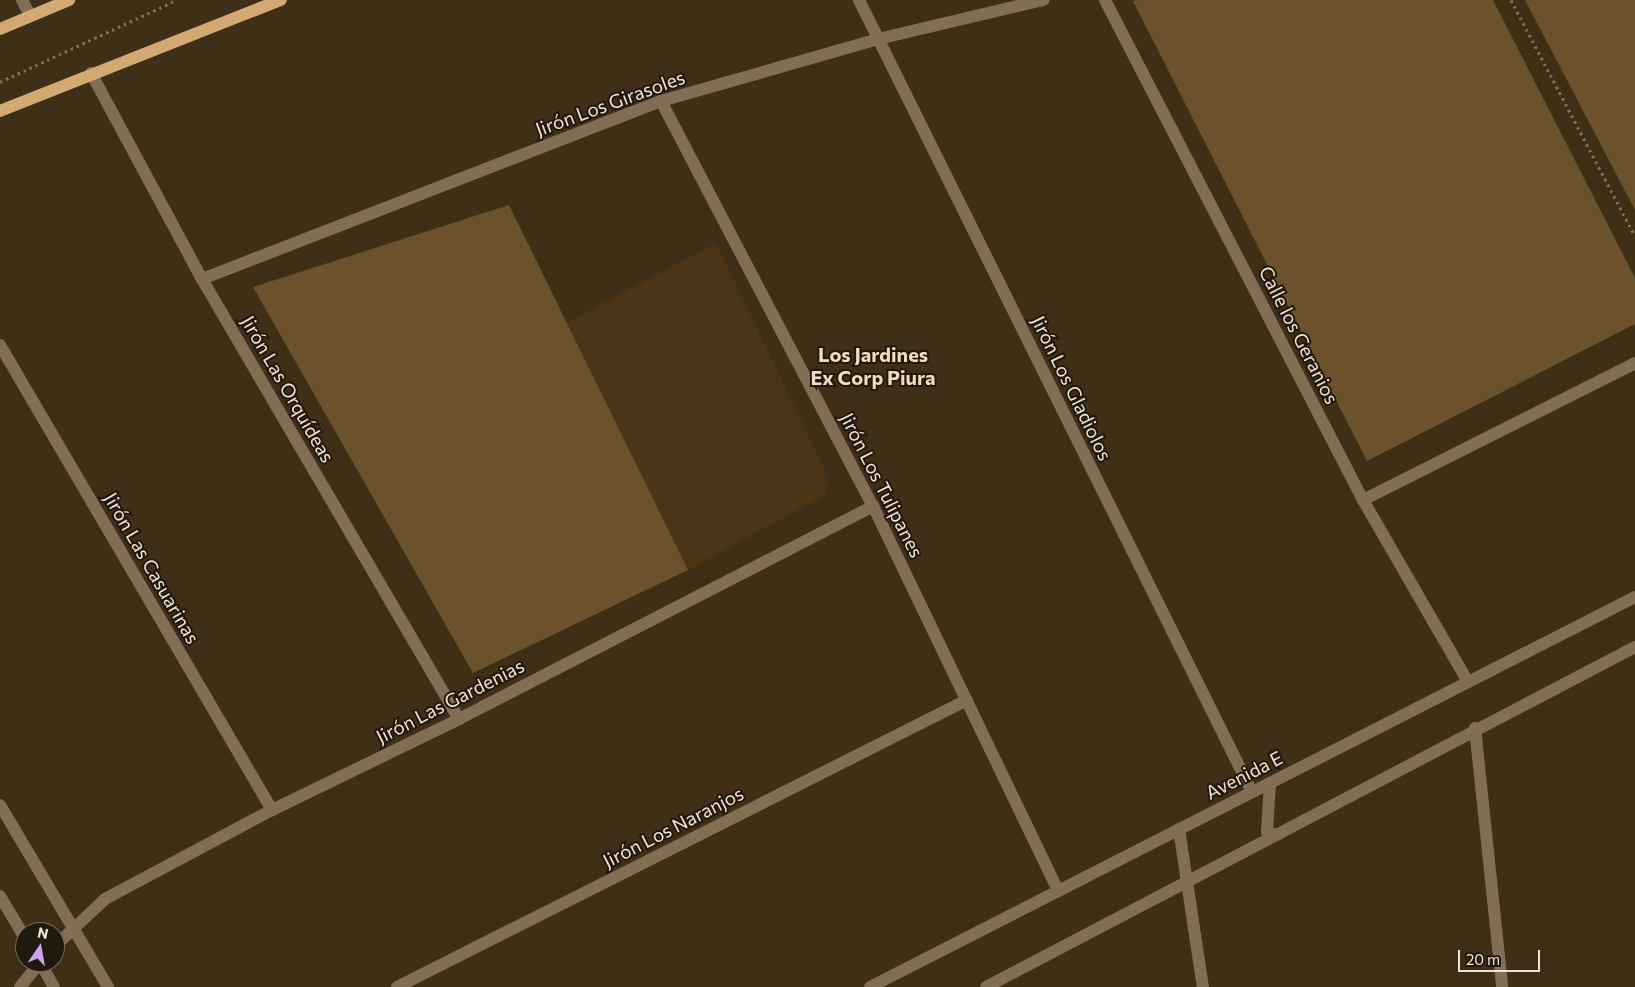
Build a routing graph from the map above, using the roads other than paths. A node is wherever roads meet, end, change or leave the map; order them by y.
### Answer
1 (22, 0) edge
2 (69, 0) edge
3 (281, 0) edge
4 (859, 0) edge
5 (1043, 0) edge
6 (1105, 0) edge
7 (30, 15) junction
8 (0, 29) edge
9 (878, 39) junction
10 (91, 73) junction
11 (661, 101) junction
12 (0, 111) edge
13 (202, 279) junction
14 (0, 345) edge
15 (1635, 363) edge
16 (1363, 500) junction
17 (873, 506) junction
18 (1635, 597) edge
19 (1635, 647) edge
20 (1468, 682) junction
21 (967, 700) junction
22 (459, 719) junction
23 (1476, 728) junction
24 (1270, 783) junction
25 (1252, 792) junction
26 (0, 805) edge
27 (272, 810) junction
28 (1180, 829) junction
29 (1277, 835) junction
30 (1188, 884) junction
31 (1058, 891) junction
32 (0, 896) edge
33 (15, 922) edge
34 (71, 928) junction
35 (65, 935) edge
36 (32, 972) edge
37 (46, 972) edge
38 (20, 987) edge
39 (54, 987) edge
40 (108, 987) edge
41 (397, 987) edge
42 (870, 987) edge
43 (986, 987) edge
44 (1203, 987) edge
45 (1502, 987) edge

1 - 7 street
2 - 7 main road
3 - 10 main road
4 - 9 street, Jirón Los Gladiolos
5 - 9 street, Jirón Los Girasoles
6 - 16 street, Calle los Geranios
7 - 8 main road
9 - 11 street, Jirón Los Girasoles
9 - 25 street, Jirón Los Gladiolos
10 - 12 main road
10 - 13 street, Jirón Las Orquídeas
11 - 13 street, Jirón Los Girasoles
11 - 17 street, Jirón Los Tulipanes
13 - 22 street, Jirón Las Orquídeas
14 - 27 street, Jirón Las Casuarinas
15 - 16 street
16 - 20 street, Calle los Geranios
17 - 21 street, Jirón Los Tulipanes
17 - 22 street, Jirón Las Gardenias
18 - 20 street, Avenida E
19 - 23 street
20 - 24 street, Avenida E
21 - 31 street, Jirón Los Tulipanes
21 - 41 street, Jirón Los Naranjos
22 - 27 street, Jirón Las Gardenias
23 - 29 street
23 - 45 street
24 - 25 street, Avenida E
24 - 29 street
25 - 28 street, Avenida E
26 - 34 street
27 - 34 street, Jirón Las Gardenias
28 - 30 street
28 - 31 street, Avenida E
29 - 30 street
30 - 43 street
30 - 44 street
31 - 42 street, Avenida E
32 - 33 street
34 - 35 street, Jirón Las Gardenias
34 - 40 street
36 - 38 street
37 - 39 street

